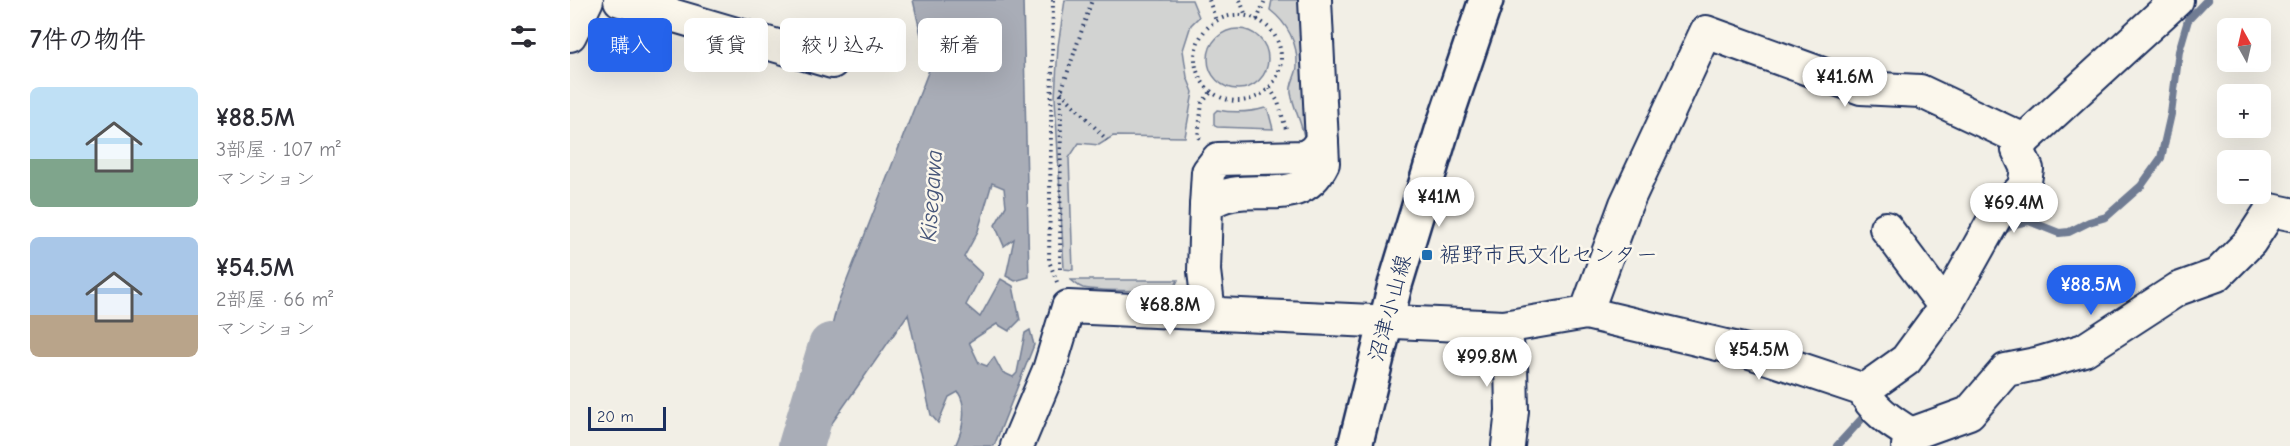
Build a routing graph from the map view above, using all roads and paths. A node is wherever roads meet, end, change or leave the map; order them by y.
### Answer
1 (587, 0) edge
2 (620, 0) edge
3 (1053, 0) edge
4 (1092, 0) edge
5 (1209, 0) edge
6 (1240, 0) edge
7 (1265, 0) edge
8 (1315, 0) edge
9 (1486, 0) edge
10 (2177, 0) edge
11 (1246, 16) junction
12 (1257, 20) junction
13 (1216, 21) junction
14 (570, 35) edge
15 (780, 47) edge
16 (1270, 88) junction
17 (1061, 92) junction
18 (1211, 92) junction
19 (1107, 140) dead end
20 (2024, 140) junction
21 (1322, 141) junction
22 (1293, 157) junction
23 (1218, 159) junction
24 (1206, 206) junction
25 (2290, 214) edge
26 (1886, 228) dead end
27 (1057, 271) junction
28 (1068, 307) junction
29 (1945, 307) junction
30 (1209, 313) junction
31 (1586, 313) junction
32 (1386, 321) junction
33 (1504, 327) junction
34 (1865, 394) junction
35 (1906, 436) edge
36 (1017, 446) edge
37 (1355, 446) edge
38 (1508, 446) edge

1 - 14 street
2 - 15 street
3 - 27 path
4 - 17 path
5 - 13 path
6 - 11 path
7 - 12 path
8 - 21 street
9 - 32 main road, 沼津小山線
10 - 20 street
11 - 12 path
11 - 13 path
12 - 16 path
13 - 18 path
16 - 18 path
16 - 22 path
17 - 19 path
17 - 27 path
18 - 23 path
20 - 29 street
20 - 31 street
21 - 22 street
21 - 24 street
22 - 23 street
23 - 24 street
24 - 30 street
25 - 35 street
26 - 29 street
27 - 28 path
28 - 30 street
28 - 36 street
29 - 34 street
30 - 32 street
31 - 33 street
31 - 34 street
32 - 33 street
32 - 37 main road, 沼津小山線
33 - 38 street
34 - 35 street

